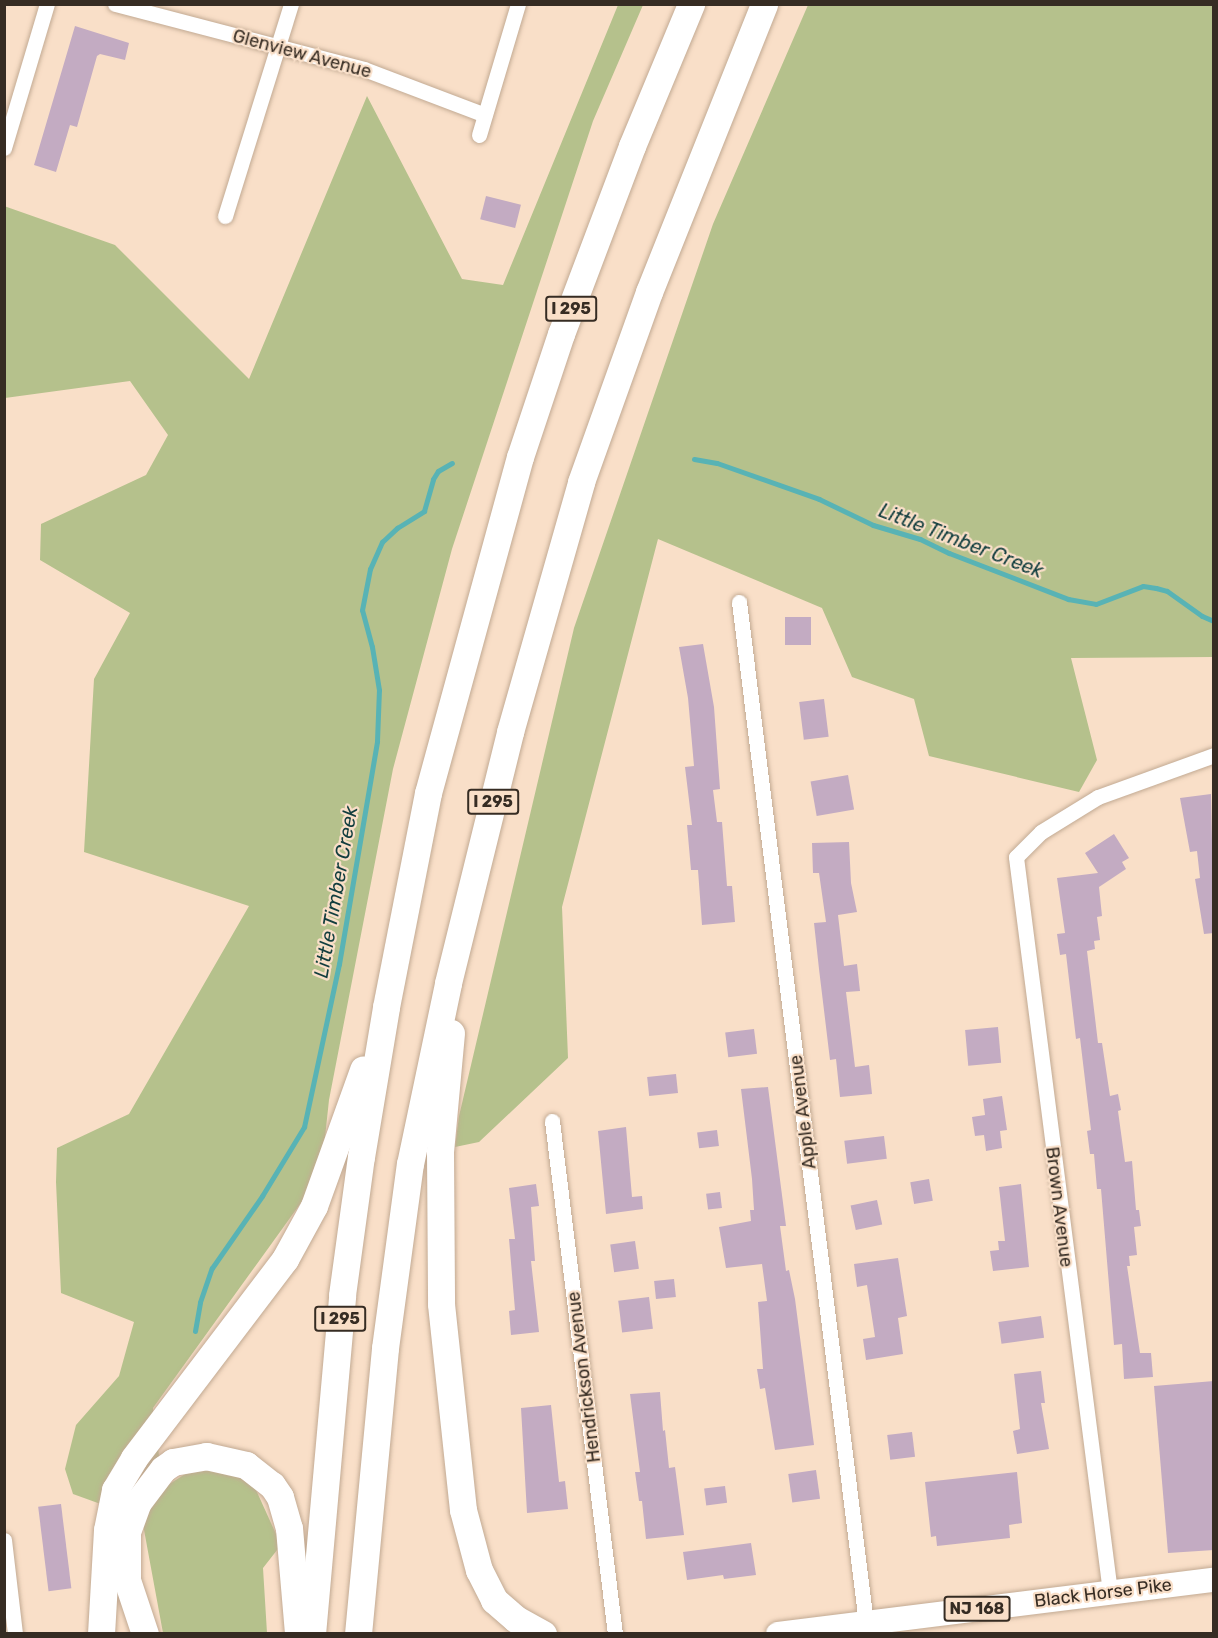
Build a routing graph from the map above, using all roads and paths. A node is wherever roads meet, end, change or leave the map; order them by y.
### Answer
1 (47, 4) edge
2 (115, 4) edge
3 (291, 4) edge
4 (518, 4) edge
5 (691, 4) edge
6 (764, 4) edge
7 (279, 47) junction
8 (485, 115) junction
9 (479, 135) dead end
10 (4, 148) edge
11 (225, 216) dead end
12 (739, 602) dead end
13 (1214, 755) edge
14 (448, 983) junction
15 (386, 1007) junction
16 (552, 1121) dead end
17 (4, 1540) edge
18 (365, 1570) junction
19 (1214, 1580) edge
20 (1110, 1592) junction
21 (866, 1623) junction
22 (15, 1634) edge
23 (101, 1634) edge
24 (146, 1634) edge
25 (298, 1634) edge
26 (312, 1634) edge
27 (358, 1634) edge
28 (363, 1634) edge
29 (543, 1634) edge
30 (615, 1634) edge
31 (778, 1634) edge

1 - 10 street
2 - 7 street, Glenview Avenue
3 - 7 street
4 - 8 street
5 - 15 highway, I 295
6 - 14 highway, I 295
7 - 8 street, Glenview Avenue
7 - 11 street
8 - 9 street
12 - 21 street, Apple Avenue
13 - 20 street, Brown Avenue
14 - 18 highway, I 295
14 - 29 highway
15 - 23 highway
15 - 26 highway, I 295
16 - 30 street, Hendrickson Avenue
17 - 22 street
18 - 27 highway, I 295
18 - 28 highway
19 - 20 main road, Black Horse Pike / NJ 168
20 - 21 main road, Black Horse Pike / NJ 168
21 - 31 main road, Black Horse Pike / NJ 168
24 - 25 highway

